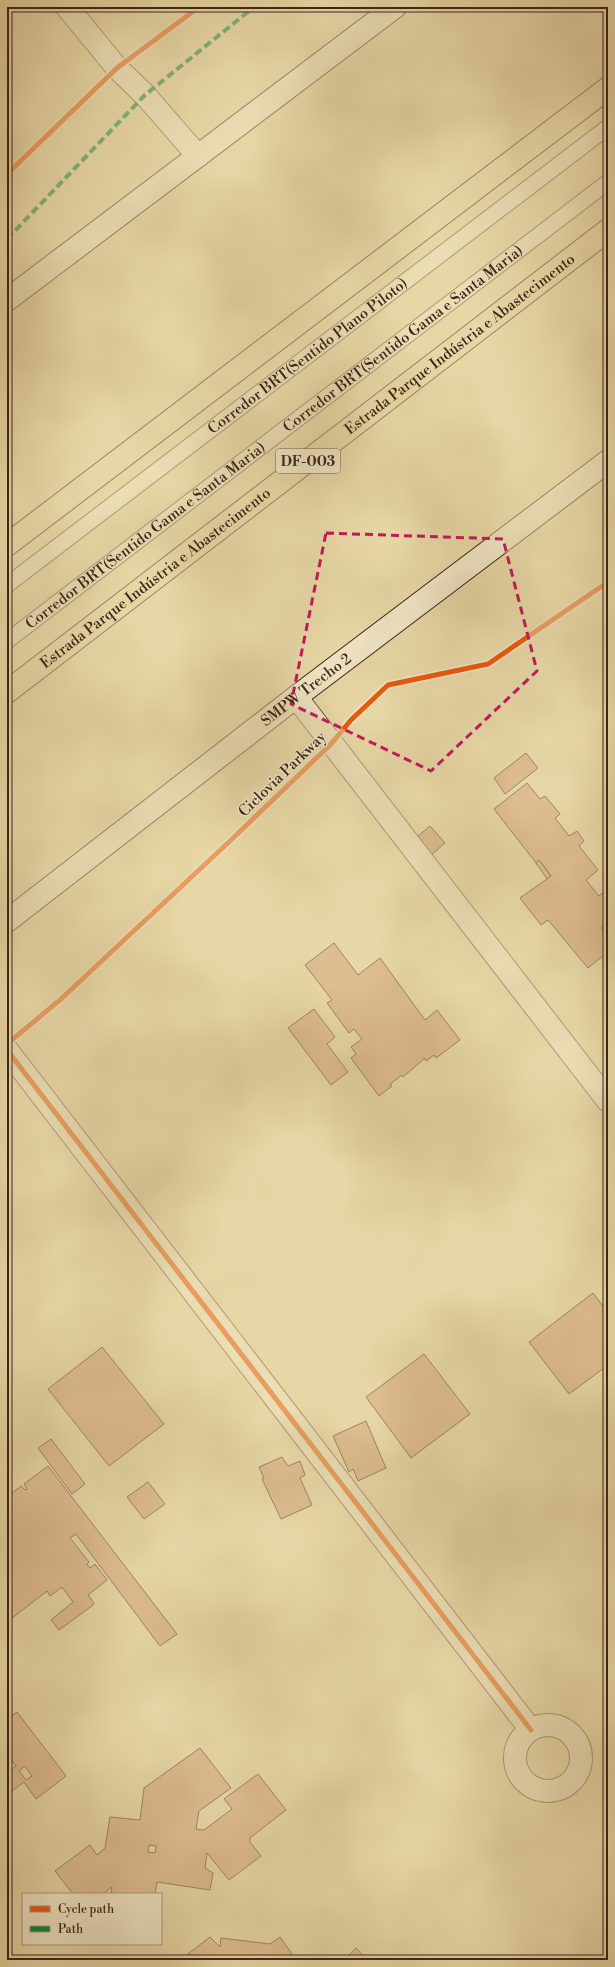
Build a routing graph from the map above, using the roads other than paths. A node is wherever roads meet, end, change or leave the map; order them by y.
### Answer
1 (67, 7) edge
2 (395, 7) edge
3 (608, 88) edge
4 (608, 128) edge
5 (198, 156) junction
6 (608, 182) edge
7 (608, 230) edge
8 (7, 300) edge
9 (608, 461) edge
10 (7, 544) edge
11 (7, 585) edge
12 (7, 641) edge
13 (7, 692) edge
14 (296, 697) junction
15 (7, 922) edge
16 (7, 1050) edge
17 (608, 1101) edge
18 (531, 1730) dead end

1 - 5 street
2 - 5 street
3 - 10 highway
4 - 11 lane, Corredor BRT(Sentido Plano Piloto)
5 - 8 street
6 - 12 lane, Corredor BRT(Sentido Gama e Santa Maria)
7 - 13 highway, Estrada Parque Indústria e Abastecimento / DF-003
9 - 14 street, SMPW Trecho 2
14 - 15 street, SMPW Trecho 2
14 - 17 street
16 - 18 street

